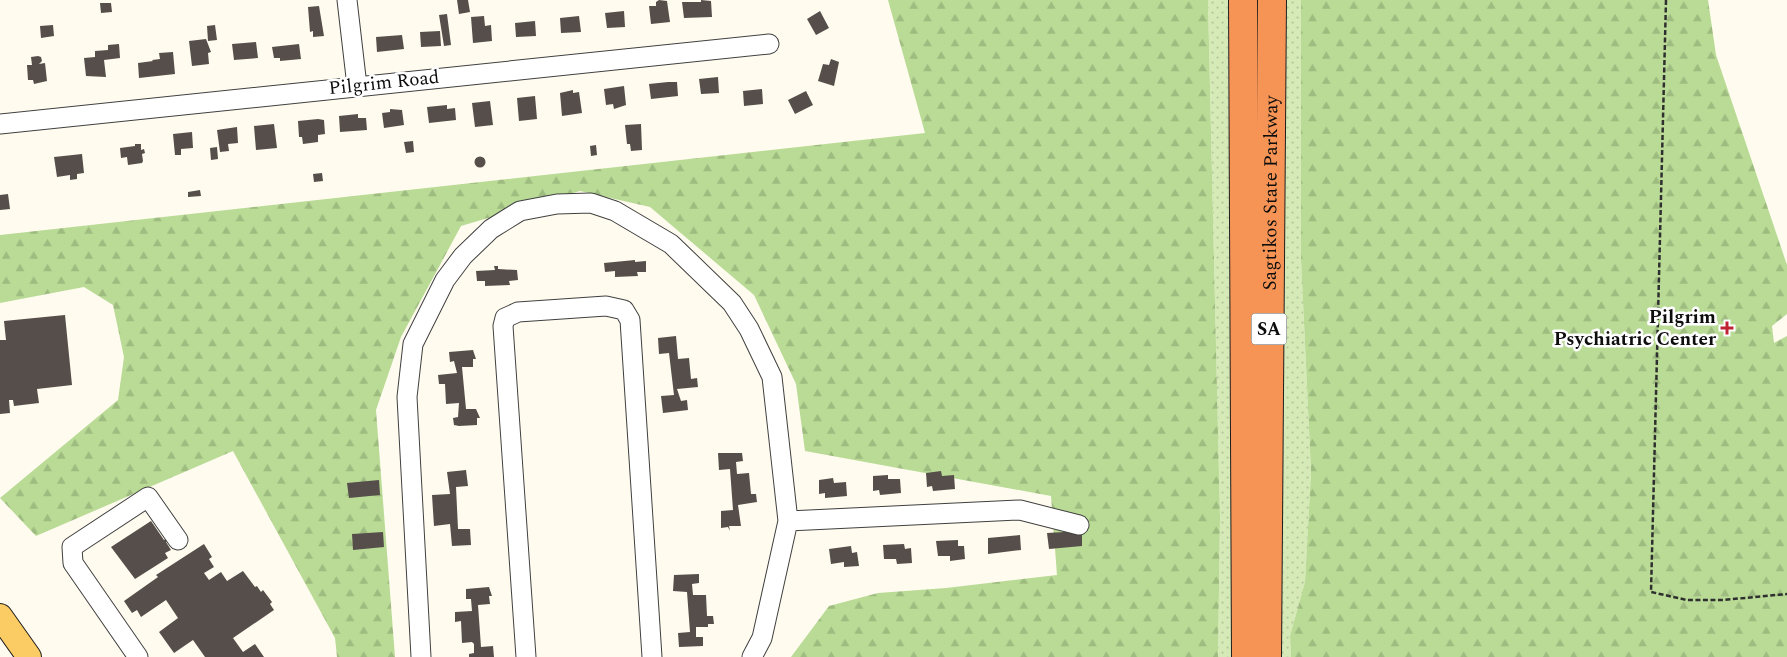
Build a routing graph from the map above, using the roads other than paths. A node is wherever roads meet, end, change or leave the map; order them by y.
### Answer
1 (347, 0) edge
2 (1243, 0) edge
3 (1272, 0) edge
4 (769, 44) dead end
5 (357, 86) junction
6 (0, 124) edge
7 (788, 521) junction
8 (1080, 526) dead end
9 (178, 540) dead end
10 (0, 616) edge
11 (29, 657) edge
12 (138, 657) edge
13 (421, 657) edge
14 (526, 657) edge
15 (652, 657) edge
16 (752, 657) edge
17 (1246, 657) edge
18 (1266, 657) edge

1 - 5 street
2 - 17 highway, Sagtikos State Parkway / SA
3 - 18 highway, Sagtikos State Parkway / SA
4 - 5 street, Pilgrim Road
5 - 6 street, Pilgrim Road
7 - 8 street
7 - 13 street
7 - 16 street
9 - 12 street
10 - 11 main road
14 - 15 street

